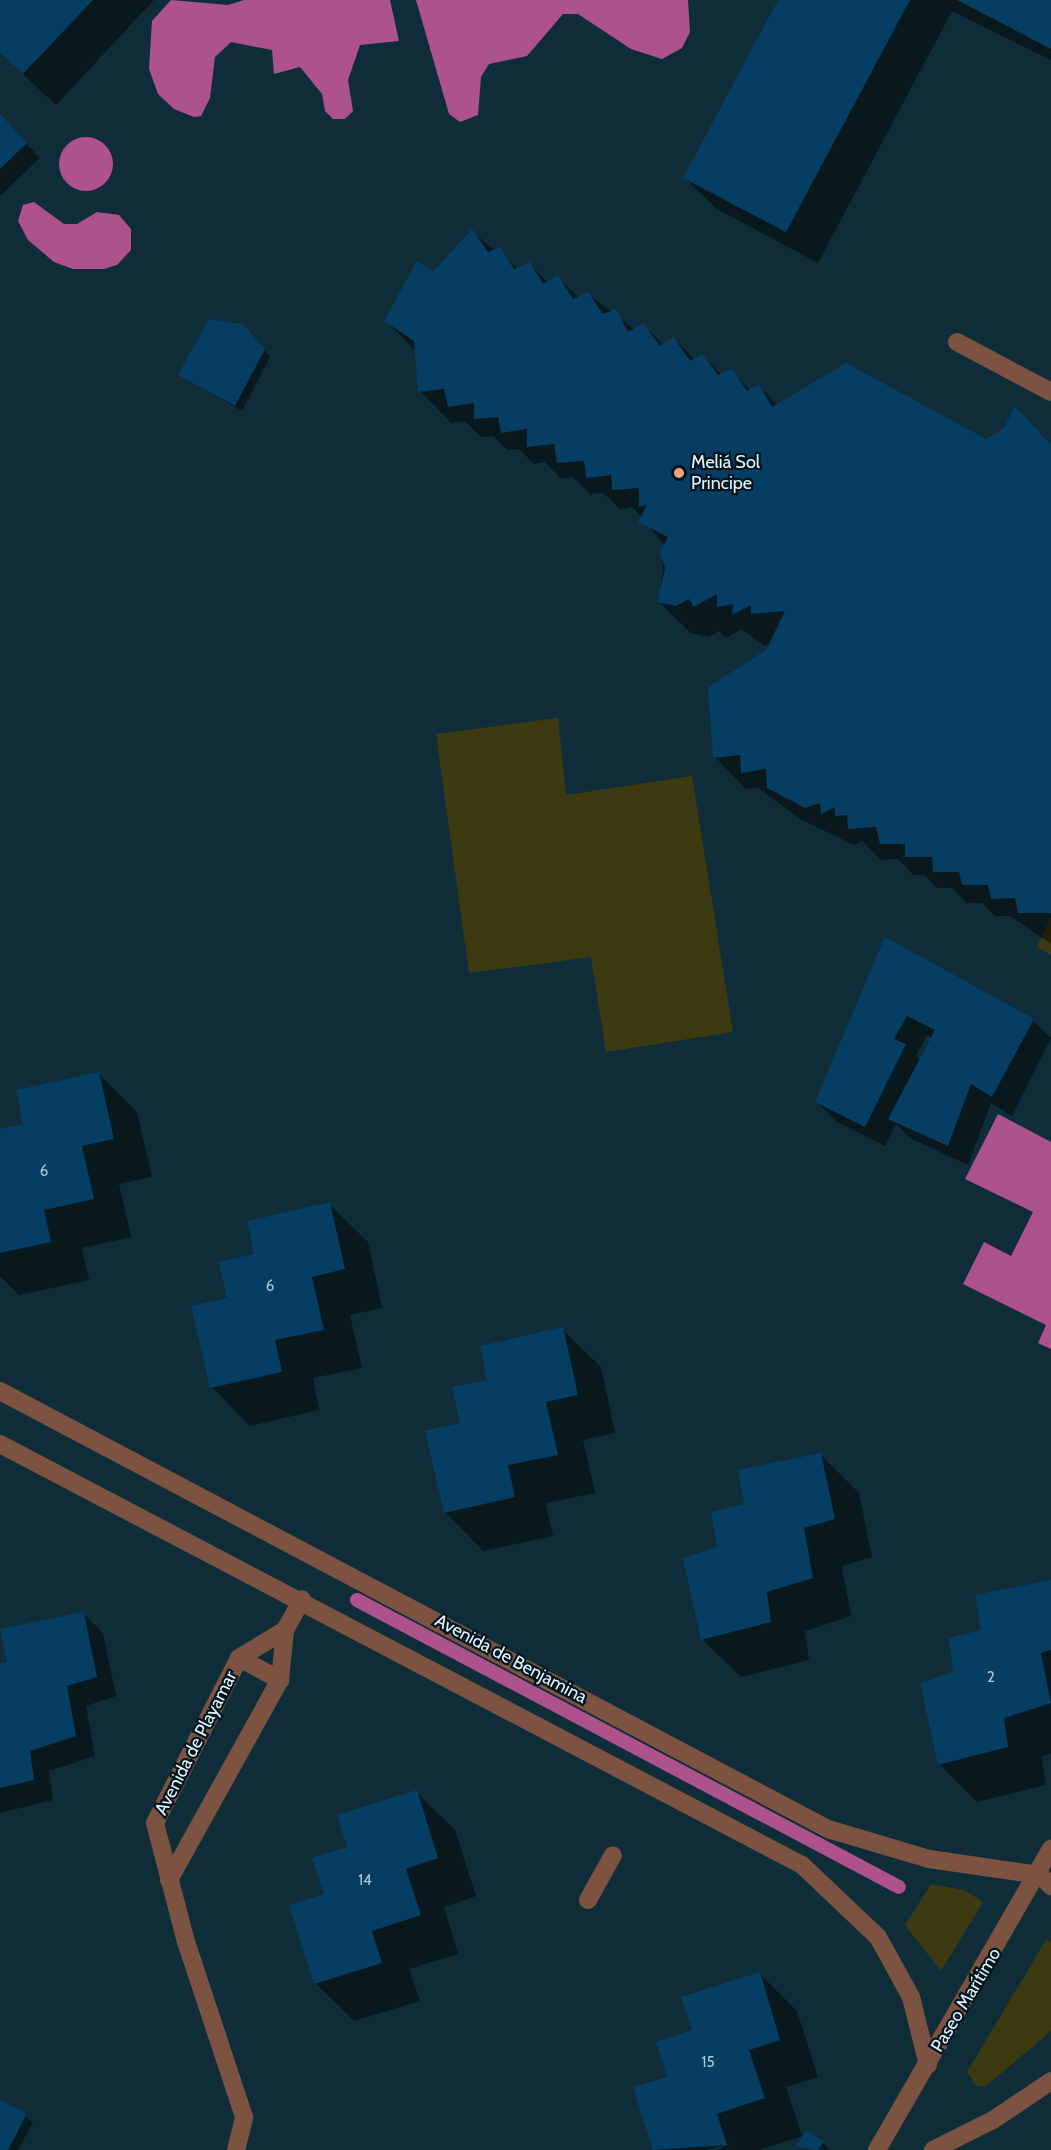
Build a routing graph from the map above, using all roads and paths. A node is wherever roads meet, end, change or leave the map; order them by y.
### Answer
1 (957, 342) dead end
2 (1051, 392) edge
3 (0, 1391) edge
4 (0, 1444) edge
5 (302, 1599) junction
6 (285, 1630) junction
7 (239, 1658) junction
8 (280, 1680) junction
9 (1051, 1849) edge
10 (613, 1855) dead end
11 (169, 1880) junction
12 (1046, 1881) edge
13 (588, 1900) dead end
14 (928, 2065) junction
15 (1051, 2081) edge
16 (236, 2150) edge
17 (877, 2150) edge
18 (933, 2150) edge

1 - 2 street
3 - 12 street, Avenida de Benjamina
4 - 5 street
5 - 6 street, Avenida de Playamar
5 - 14 street
6 - 7 street, Avenida de Playamar
6 - 8 street, Avenida de Playamar
7 - 8 street
7 - 11 street, Avenida de Playamar
8 - 11 street, Avenida de Playamar
9 - 12 street, Paseo Marítimo
10 - 13 street
11 - 16 street, Avenida de Playamar
12 - 14 street, Paseo Marítimo
14 - 17 street, Paseo Marítimo
15 - 18 street

